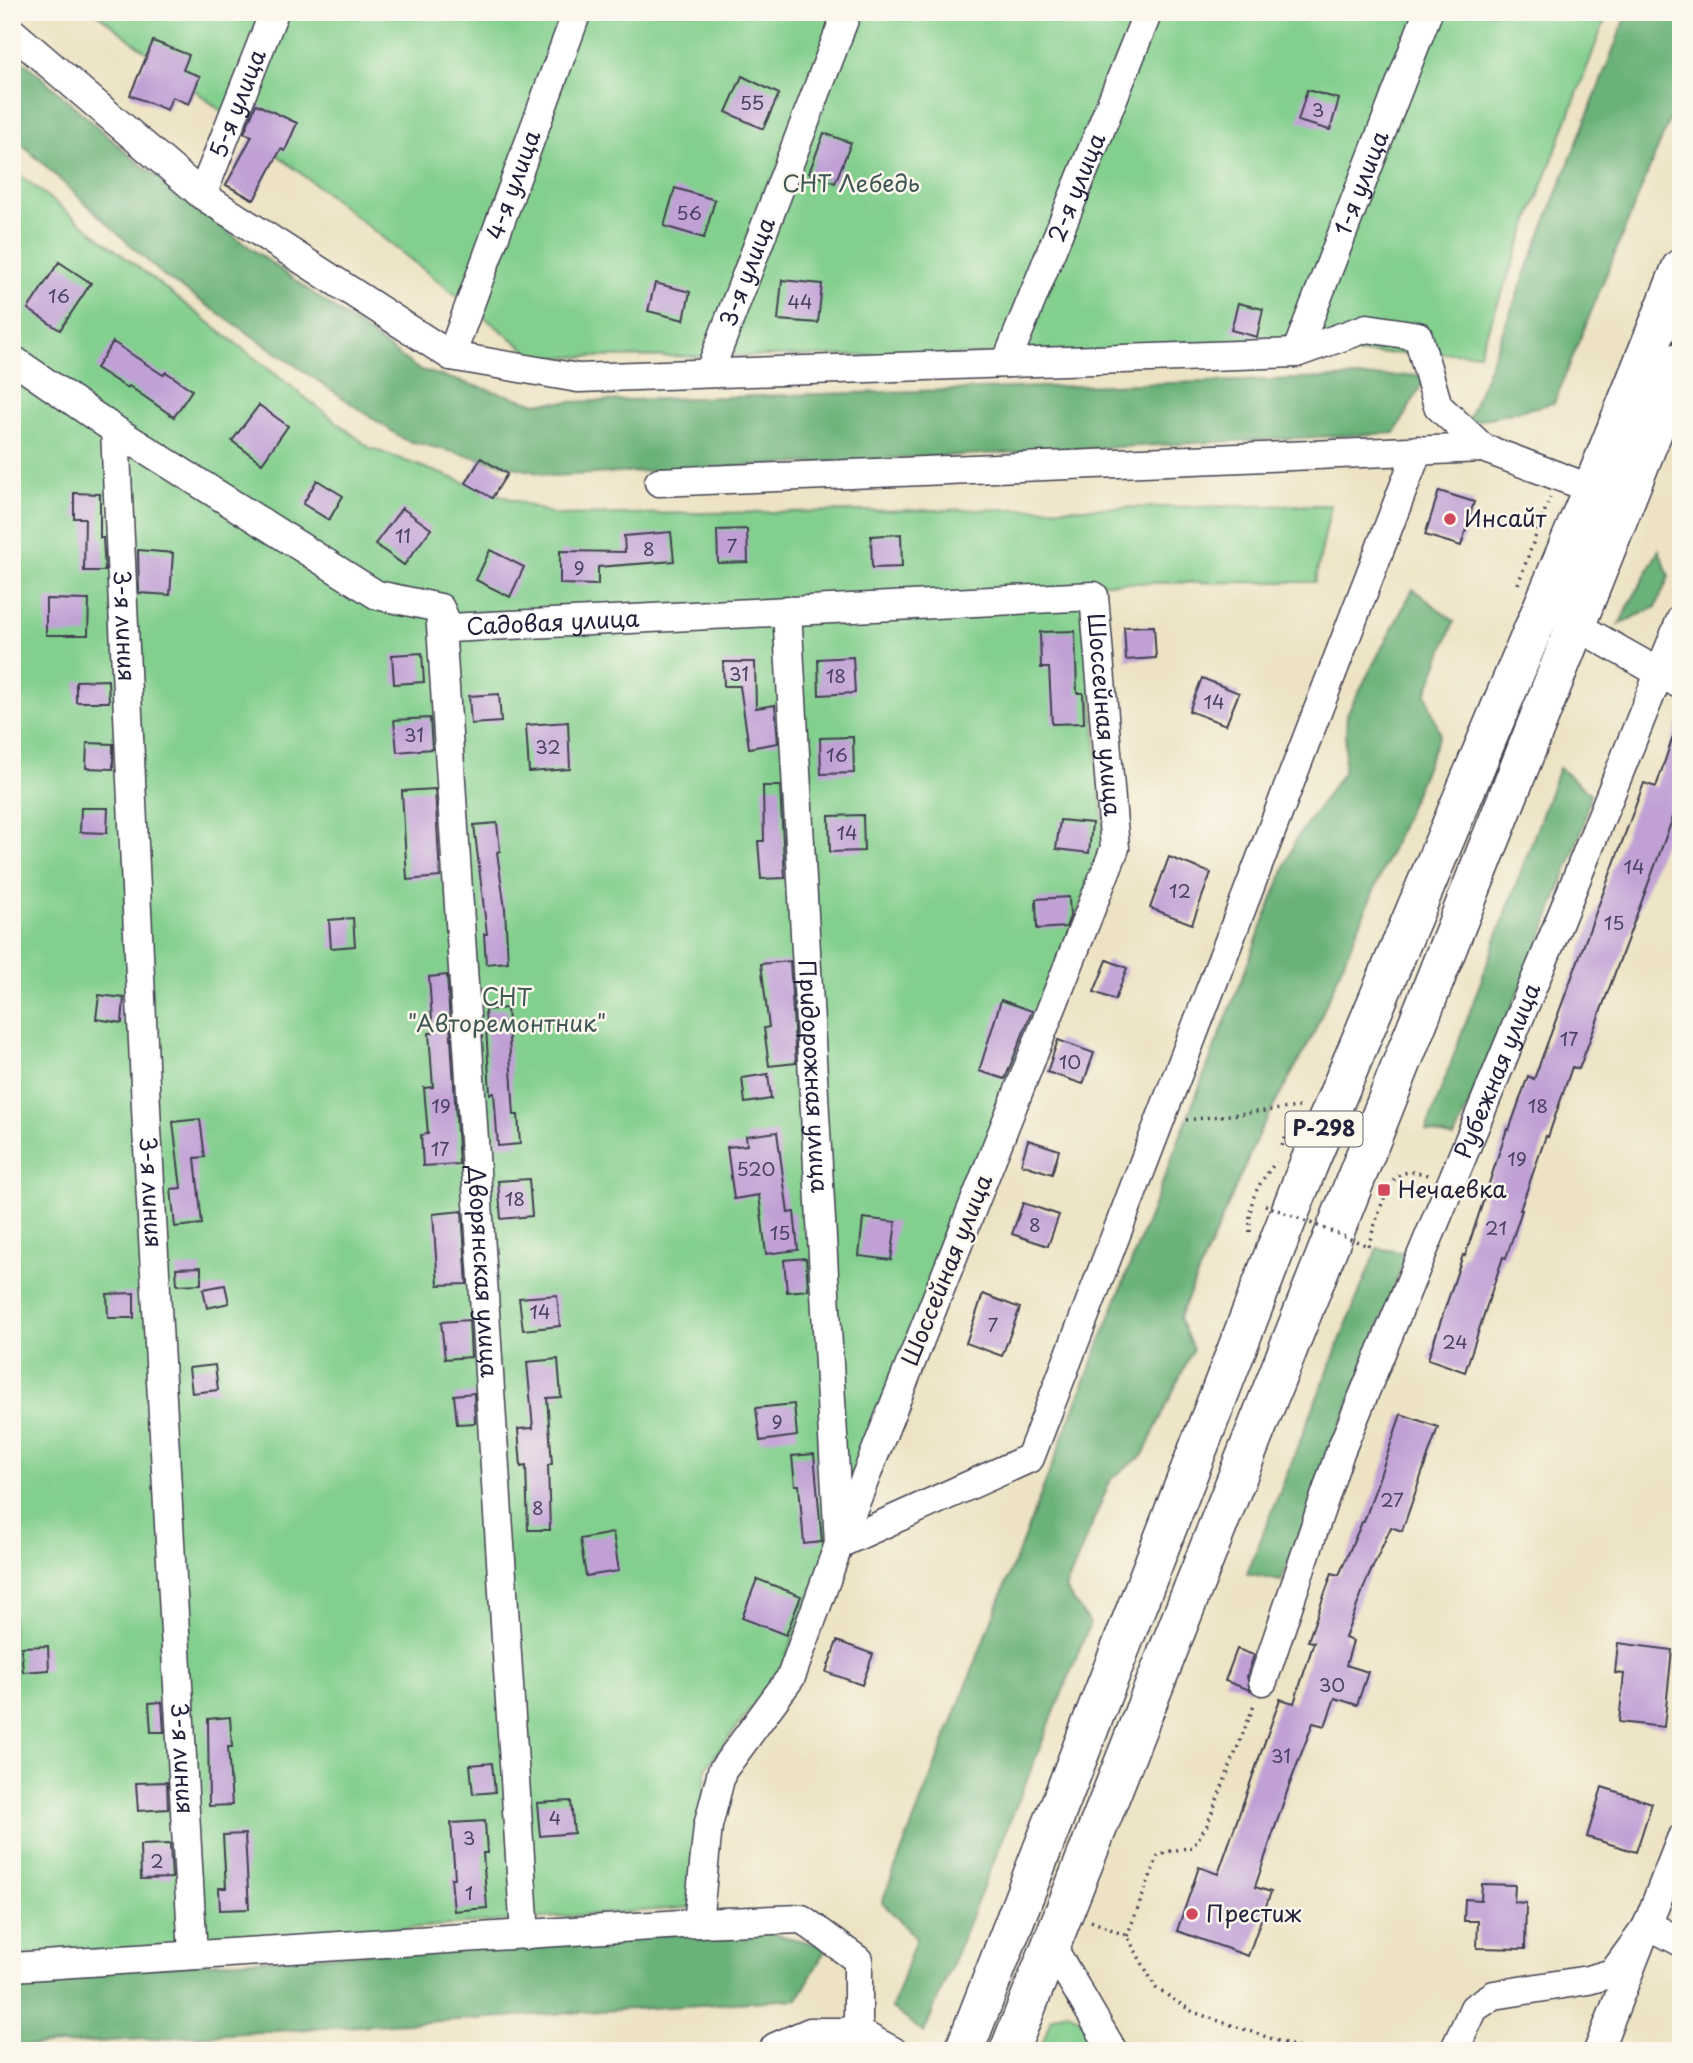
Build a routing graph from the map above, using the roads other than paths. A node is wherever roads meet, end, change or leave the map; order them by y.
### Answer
1 (274, 12) edge
2 (577, 12) edge
3 (847, 12) edge
4 (1148, 12) edge
5 (1428, 12) edge
6 (12, 32) edge
7 (202, 195) junction
8 (1681, 268) edge
9 (1296, 353) junction
10 (451, 356) junction
11 (12, 359) edge
12 (1681, 360) edge
13 (1006, 363) junction
14 (709, 373) junction
15 (115, 430) junction
16 (1483, 448) junction
17 (1418, 450) junction
18 (659, 482) dead end
19 (1592, 489) junction
20 (1094, 596) joint
21 (440, 608) junction
22 (787, 610) junction
23 (1681, 619) edge
24 (1576, 625) junction
25 (1670, 679) edge
26 (839, 1544) junction
27 (1263, 1681) road end
28 (1681, 1839) edge
29 (698, 1923) junction
30 (1648, 1925) junction
31 (525, 1935) junction
32 (1681, 1942) edge
33 (1051, 1945) junction
34 (192, 1955) junction
35 (12, 1968) edge
36 (858, 2032) junction
37 (773, 2051) edge
38 (893, 2051) edge
39 (964, 2051) edge
40 (1009, 2051) edge
41 (1113, 2051) edge
42 (1454, 2051) edge
43 (1598, 2051) edge

1 - 7 street, 5-я улица
2 - 10 street, 4-я улица
3 - 14 street, 3-я улица
4 - 13 street, 2-я улица
5 - 9 street, 1-я улица
6 - 7 street
7 - 10 street
8 - 19 highway, Р-298
9 - 13 street
9 - 16 street
10 - 14 street
11 - 15 street, Садовая улица
12 - 24 highway, Р-298
13 - 14 street
15 - 21 street, Садовая улица
15 - 34 street, 3-я линия
16 - 17 street
16 - 19 street
17 - 18 street
17 - 26 street
19 - 39 highway, Р-298
20 - 22 street, Садовая улица
20 - 26 street, Шоссейная улица
21 - 22 street, Садовая улица
21 - 31 street, Дворянская улица
22 - 26 street, Придорожная улица
23 - 25 street, Рубежная улица
24 - 25 street
24 - 33 highway, Р-298
25 - 27 street, Рубежная улица
26 - 29 street, Шоссейная улица
28 - 30 street
29 - 31 street
29 - 36 street
30 - 32 street
30 - 42 street
30 - 43 street
31 - 34 street
33 - 40 highway, Р-298
33 - 41 street
34 - 35 street
36 - 37 street
36 - 38 street

